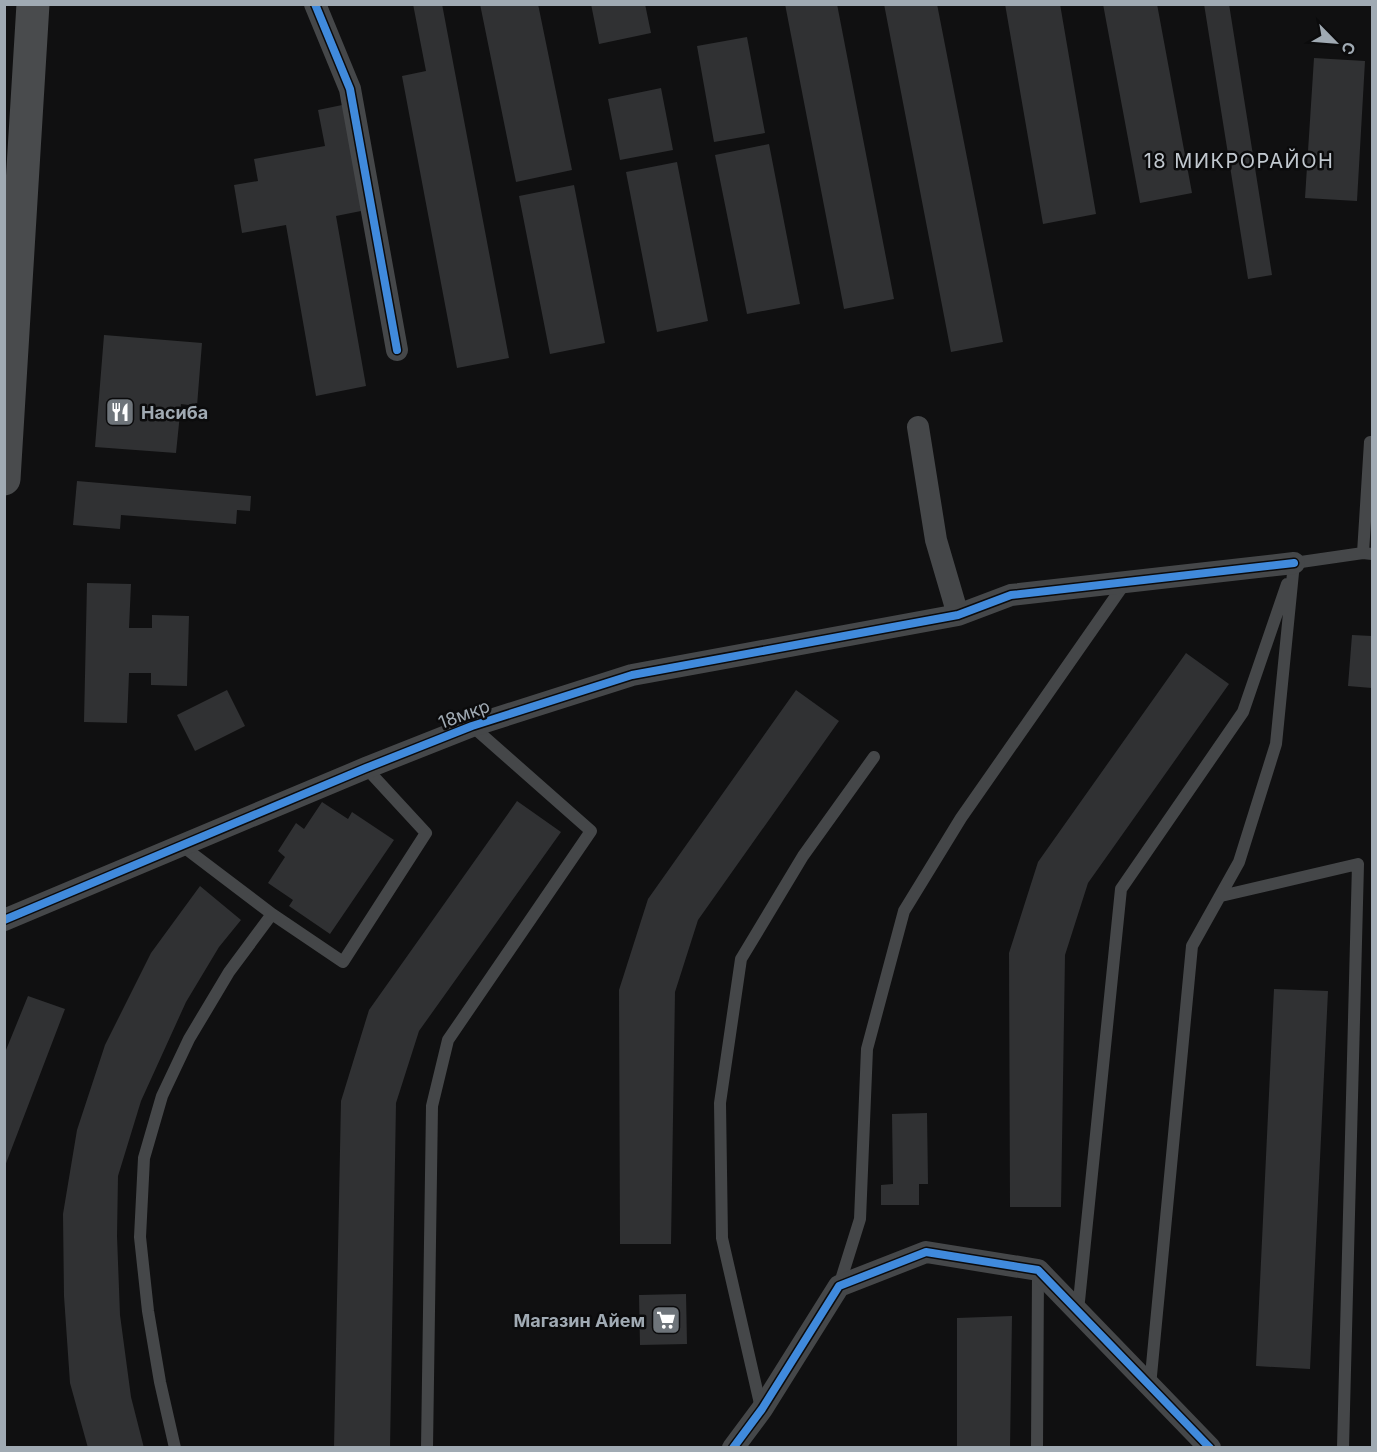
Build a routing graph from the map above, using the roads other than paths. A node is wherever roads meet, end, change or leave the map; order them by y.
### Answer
1 (33, 4) edge
2 (315, 4) edge
3 (397, 350) dead end
4 (918, 427) dead end
5 (1372, 442) edge
6 (4, 479) edge
7 (1368, 554) edge
8 (1294, 563) junction
9 (1125, 582) junction
10 (958, 615) junction
11 (472, 726) junction
12 (874, 757) dead end
13 (366, 768) junction
14 (181, 845) junction
15 (1221, 896) junction
16 (272, 914) junction
17 (4, 920) edge
18 (1038, 1270) junction
19 (839, 1286) junction
20 (1078, 1312) junction
21 (1150, 1386) junction
22 (762, 1410) junction
23 (175, 1448) edge
24 (427, 1448) edge
25 (733, 1448) edge
26 (1037, 1448) edge
27 (1210, 1448) edge
28 (1343, 1448) edge

1 - 6 main road
2 - 3 street
4 - 10 street
5 - 7 lane
7 - 8 lane
8 - 9 street, 18мкр
8 - 15 lane
8 - 20 lane
9 - 10 street, 18мкр
9 - 19 lane
10 - 11 street, 18мкр
11 - 13 street, 18мкр
11 - 24 lane
12 - 22 lane
13 - 14 street, 18мкр
13 - 16 lane
14 - 16 lane
14 - 17 street, 18мкр
15 - 21 lane
15 - 28 lane
16 - 23 lane
18 - 19 street
18 - 20 street
18 - 26 lane
19 - 22 street
20 - 21 street
21 - 27 street
22 - 25 street

